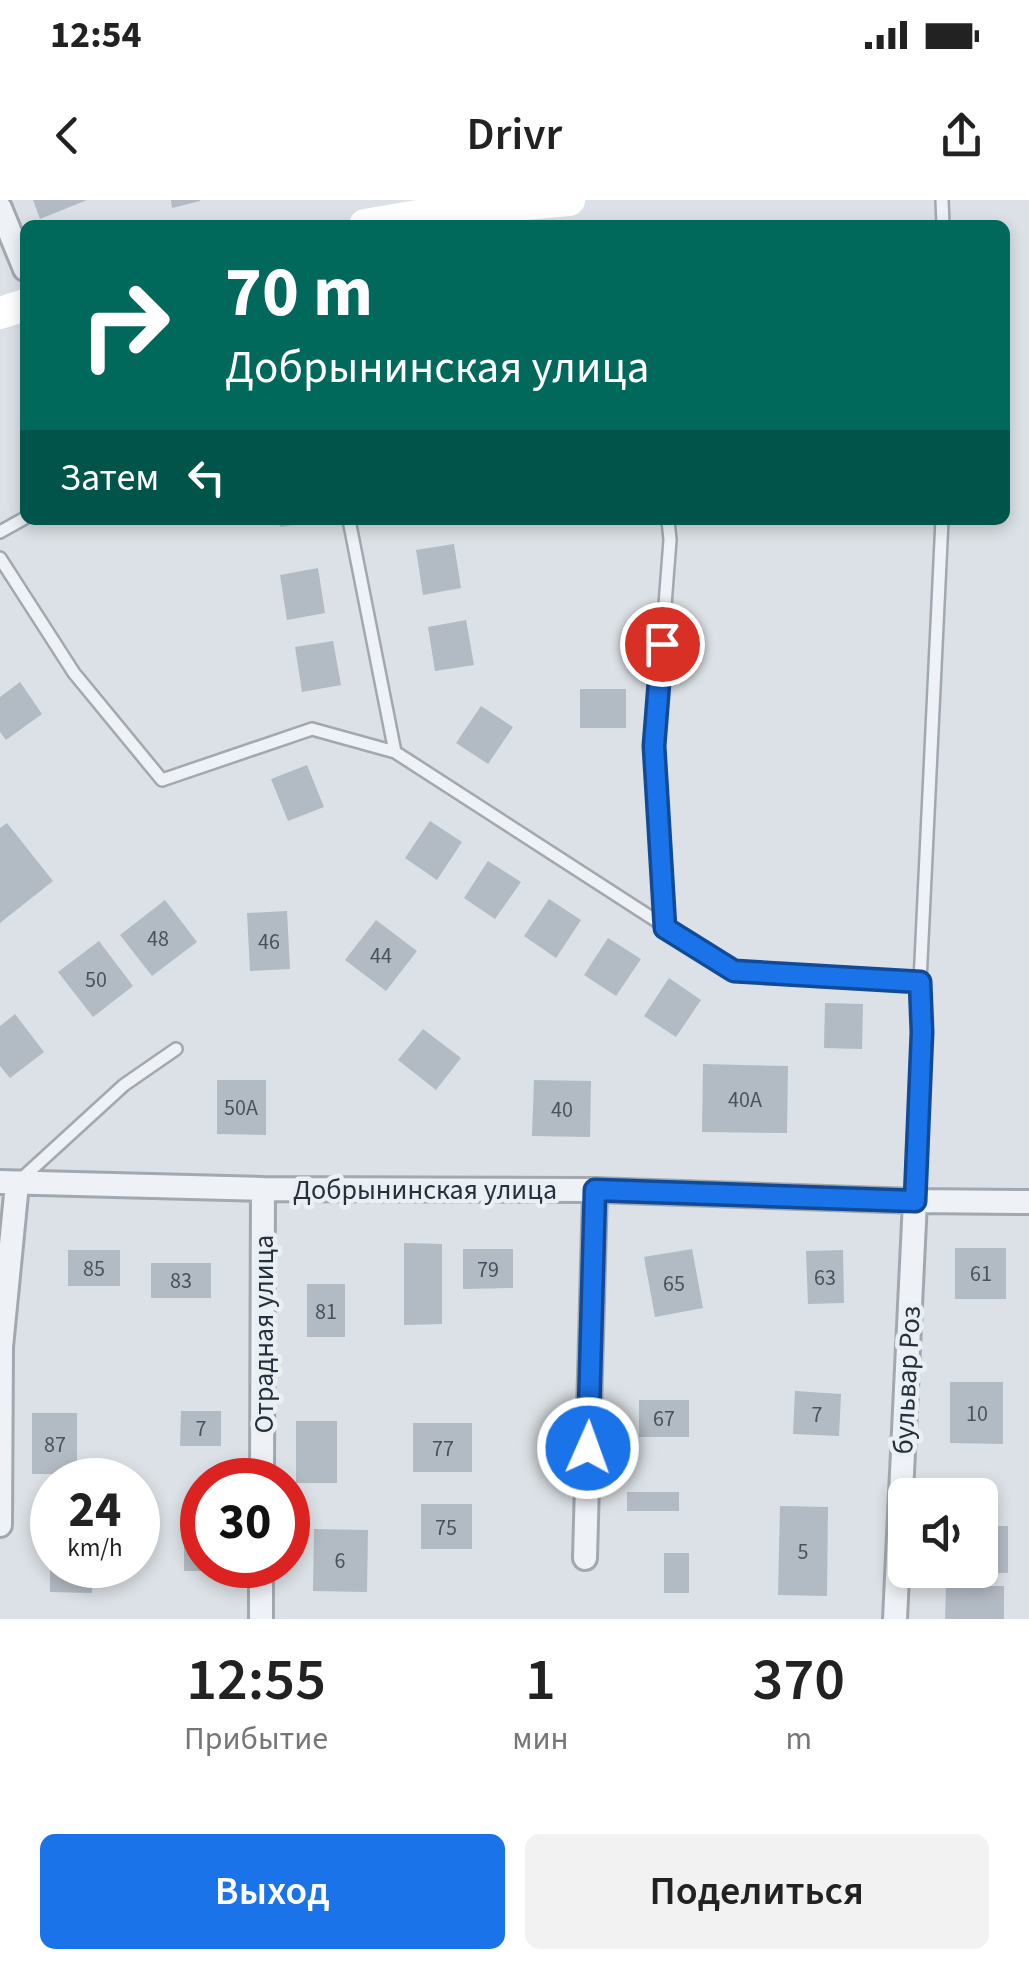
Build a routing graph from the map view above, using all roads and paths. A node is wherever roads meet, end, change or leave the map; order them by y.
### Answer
1 (569, 200) edge
2 (442, 206) edge
3 (0, 208) edge
4 (385, 220) edge
5 (20, 257) edge
6 (350, 525) edge
7 (668, 525) edge
8 (942, 525) edge
9 (0, 558) edge
10 (394, 752) junction
11 (665, 928) junction
12 (920, 982) junction
13 (176, 1050) dead end
14 (8, 1183) edge
15 (263, 1189) junction
16 (595, 1190) junction
17 (915, 1201) junction
18 (1029, 1202) edge
19 (262, 1458) edge
20 (0, 1525) edge
21 (585, 1558) dead end
22 (262, 1588) edge
23 (261, 1619) edge
24 (895, 1619) edge

1 - 2 street
2 - 4 street
3 - 5 street
6 - 10 lane
7 - 11 lane
8 - 12 lane
9 - 10 lane
10 - 11 lane
11 - 12 lane
12 - 17 lane
13 - 14 lane
14 - 15 street, Добрынинская улица
14 - 20 street
15 - 16 street, Добрынинская улица
15 - 19 street, Отрадная улица
16 - 17 street, Добрынинская улица
16 - 21 street
17 - 18 street, Добрынинская улица
17 - 24 street, бульвар Роз
22 - 23 street

